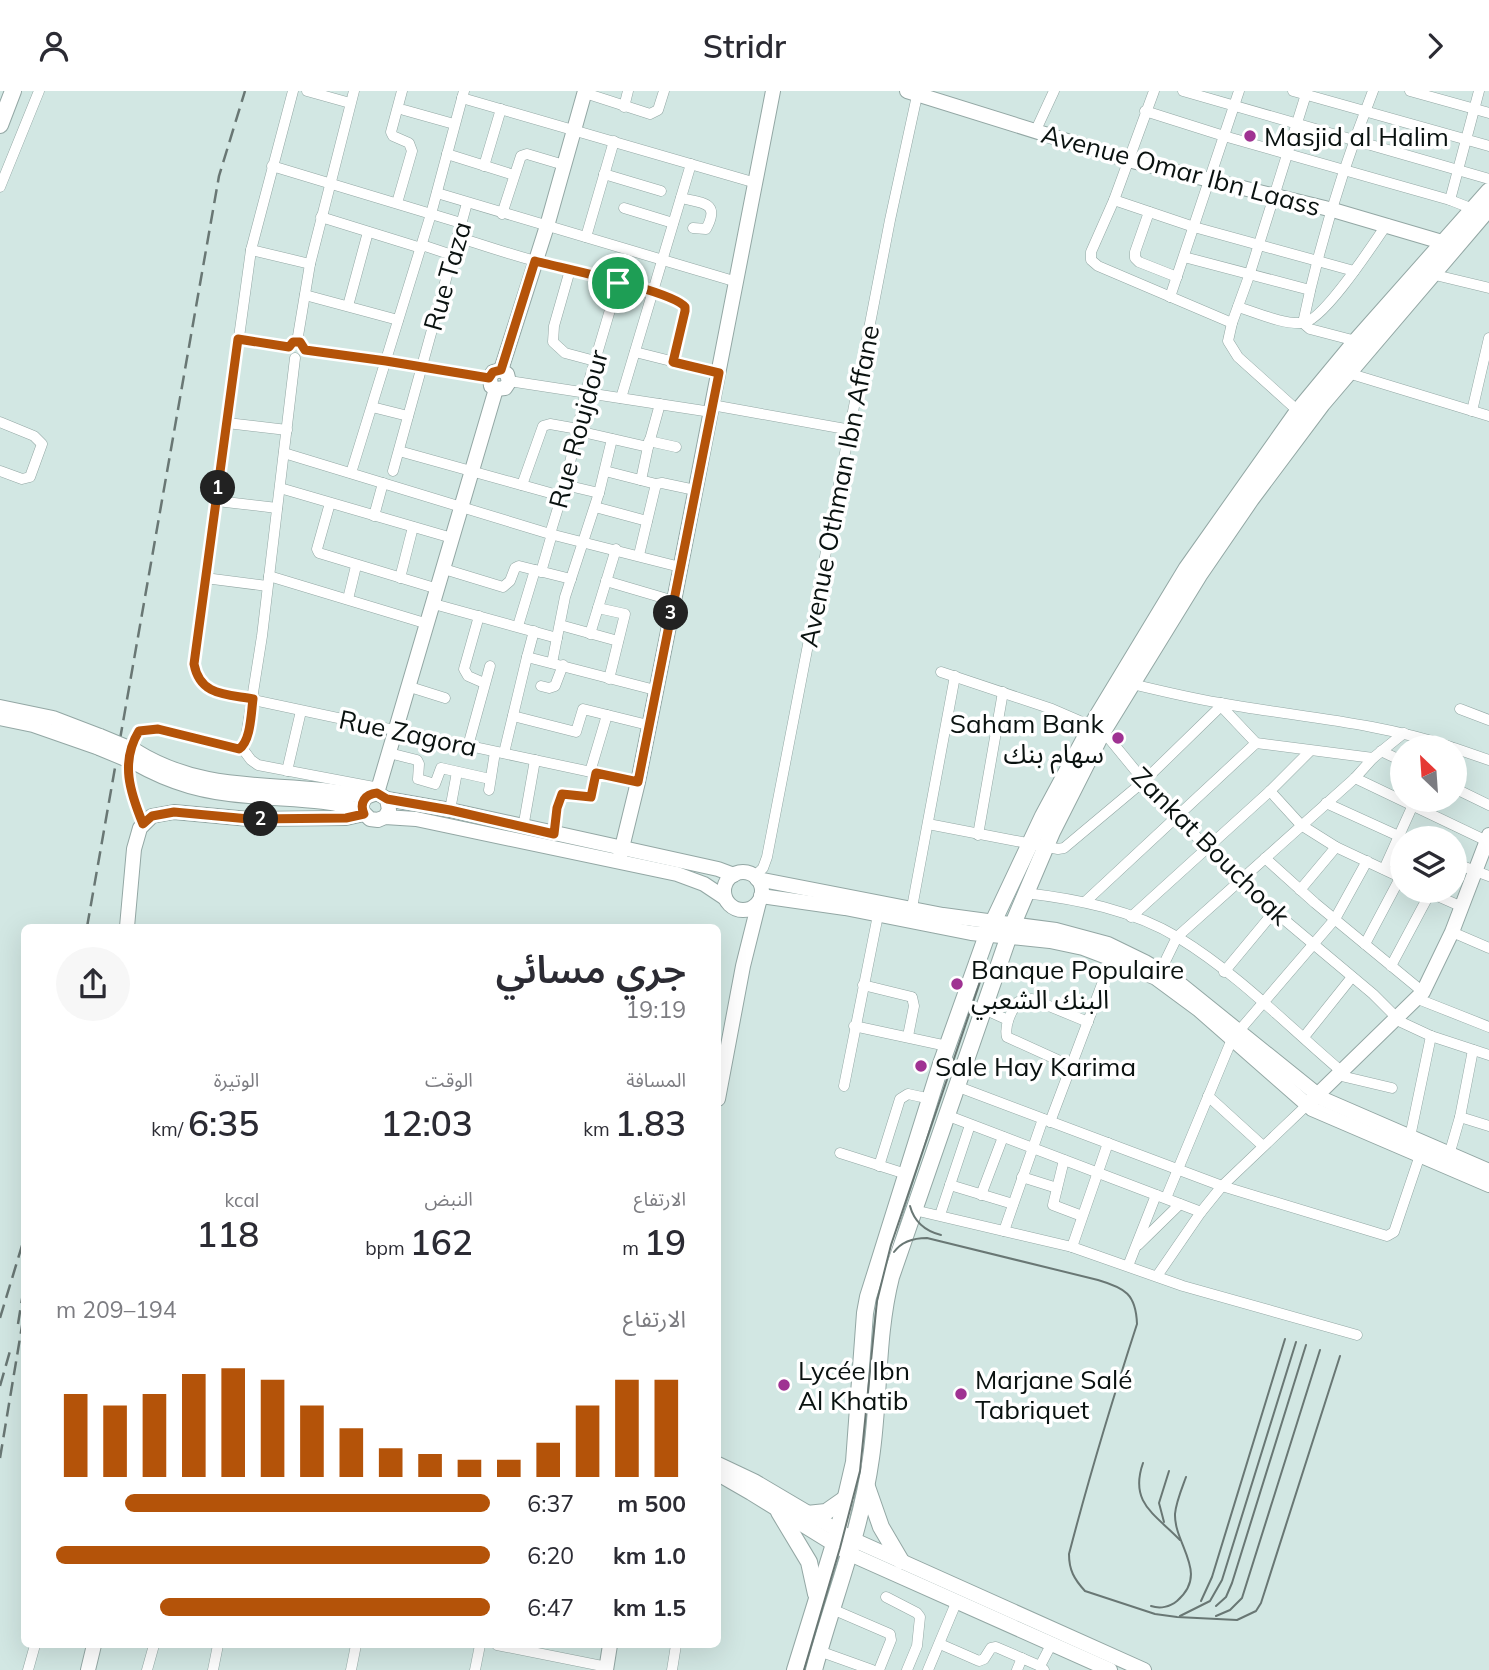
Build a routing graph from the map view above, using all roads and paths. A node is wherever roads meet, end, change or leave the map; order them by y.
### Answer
1 (13, 91) edge
2 (39, 91) edge
3 (293, 91) edge
4 (307, 91) edge
5 (354, 91) edge
6 (402, 91) edge
7 (628, 91) edge
8 (664, 91) edge
9 (773, 91) edge
10 (1054, 91) edge
11 (1154, 91) edge
12 (1183, 91) edge
13 (1239, 91) edge
14 (1293, 91) edge
15 (1373, 91) edge
16 (1409, 91) edge
17 (1479, 91) edge
18 (585, 92) edge
19 (914, 92) edge
20 (462, 93) edge
21 (1307, 93) edge
22 (350, 103) junction
23 (624, 107) junction
24 (1233, 107) junction
25 (501, 109) junction
26 (1475, 109) junction
27 (404, 110) dead end
28 (1145, 111) junction
29 (1366, 111) junction
30 (1489, 113) edge
31 (454, 124) junction
32 (0, 125) edge
33 (1298, 125) junction
34 (574, 129) junction
35 (1035, 132) junction
36 (1224, 136) junction
37 (1467, 139) junction
38 (614, 141) junction
39 (1354, 141) junction
40 (1489, 146) edge
41 (447, 155) junction
42 (1289, 155) junction
43 (1128, 160) junction
44 (691, 164) junction
45 (564, 165) junction
46 (272, 166) junction
47 (484, 166) junction
48 (1459, 169) junction
49 (1345, 170) junction
50 (604, 174) junction
51 (514, 175) junction
52 (1210, 179) junction
53 (1489, 179) edge
54 (756, 183) junction
55 (330, 184) junction
56 (0, 187) edge
57 (661, 191) dead end
58 (1489, 191) edge
59 (437, 193) junction
60 (1275, 195) junction
61 (681, 198) junction
62 (1114, 200) junction
63 (1450, 200) junction
64 (397, 203) junction
65 (467, 203) junction
66 (624, 208) dead end
67 (1481, 208) edge
68 (1333, 210) junction
69 (1149, 212) junction
70 (502, 213) junction
71 (431, 214) junction
72 (321, 216) junction
73 (461, 223) junction
74 (673, 223) junction
75 (1387, 225) junction
76 (547, 226) junction
77 (1194, 227) junction
78 (694, 228) dead end
79 (368, 232) junction
80 (457, 237) junction
81 (586, 237) junction
82 (1259, 244) junction
83 (1450, 244) junction
84 (421, 247) junction
85 (251, 250) junction
86 (452, 255) junction
87 (1184, 257) junction
88 (662, 258) junction
89 (1319, 260) junction
90 (535, 261) junction
91 (310, 264) junction
92 (569, 270) junction
93 (1354, 271) junction
94 (1432, 274) junction
95 (1250, 276) junction
96 (1177, 277) junction
97 (737, 282) junction
98 (618, 283) junction
99 (1489, 288) edge
100 (1310, 290) junction
101 (652, 291) junction
102 (305, 295) junction
103 (1170, 297) junction
104 (348, 306) junction
105 (1238, 307) junction
106 (398, 320) junction
107 (1232, 323) junction
108 (1303, 323) junction
109 (1489, 338) edge
110 (238, 339) junction
111 (1356, 341) junction
112 (293, 344) junction
113 (305, 350) junction
114 (635, 352) junction
115 (295, 358) junction
116 (1487, 360) edge
117 (386, 361) junction
118 (595, 361) junction
119 (673, 362) junction
120 (421, 367) junction
121 (719, 373) junction
122 (1348, 373) junction
123 (499, 380) junction
124 (586, 391) junction
125 (621, 397) junction
126 (660, 404) junction
127 (372, 407) junction
128 (712, 409) junction
129 (1298, 411) junction
130 (1472, 411) junction
131 (1489, 416) edge
132 (408, 417) junction
133 (0, 422) edge
134 (227, 423) junction
135 (287, 430) junction
136 (578, 430) junction
137 (851, 430) junction
138 (612, 439) junction
139 (648, 444) junction
140 (676, 447) dead end
141 (399, 451) junction
142 (284, 453) junction
143 (472, 470) junction
144 (0, 471) edge
145 (393, 471) dead end
146 (605, 471) junction
147 (351, 473) junction
148 (641, 480) junction
149 (383, 483) junction
150 (656, 484) junction
151 (522, 485) junction
152 (565, 485) junction
153 (280, 488) junction
154 (695, 490) junction
155 (599, 493) junction
156 (561, 496) junction
157 (217, 501) junction
158 (330, 503) junction
159 (461, 506) junction
160 (595, 507) junction
161 (277, 508) junction
162 (374, 516) junction
163 (647, 521) junction
164 (413, 527) junction
165 (551, 534) junction
166 (452, 538) junction
167 (584, 542) junction
168 (615, 549) junction
169 (639, 555) junction
170 (356, 566) junction
171 (680, 567) junction
172 (444, 569) junction
173 (538, 571) junction
174 (205, 578) junction
175 (400, 578) junction
176 (570, 579) junction
177 (268, 581) junction
178 (606, 581) junction
179 (438, 589) junction
180 (348, 599) junction
181 (674, 601) junction
182 (434, 604) junction
183 (598, 608) junction
184 (479, 616) junction
185 (428, 624) junction
186 (560, 625) junction
187 (518, 626) junction
188 (534, 631) junction
189 (590, 634) junction
190 (557, 638) junction
191 (618, 641) junction
192 (527, 657) junction
193 (557, 664) junction
194 (490, 666) dead end
195 (941, 672) dead end
196 (955, 676) junction
197 (608, 679) junction
198 (484, 683) junction
199 (1132, 684) junction
200 (541, 686) dead end
201 (410, 687) junction
202 (655, 691) junction
203 (1003, 692) junction
204 (445, 698) dead end
205 (253, 699) junction
206 (1221, 705) junction
207 (0, 707) edge
208 (1460, 709) dead end
209 (301, 711) junction
210 (607, 715) junction
211 (513, 716) junction
212 (0, 718) edge
213 (1489, 720) edge
214 (648, 725) junction
215 (1098, 728) junction
216 (397, 730) junction
217 (1404, 733) junction
218 (1411, 735) edge
219 (100, 742) junction
220 (1256, 743) junction
221 (468, 746) junction
222 (242, 748) junction
223 (1381, 751) junction
224 (1309, 752) junction
225 (389, 753) junction
226 (499, 753) junction
227 (1467, 753) edge
228 (1390, 755) edge
229 (136, 757) junction
230 (1373, 758) junction
231 (535, 760) junction
232 (1489, 760) edge
233 (287, 771) junction
234 (457, 772) junction
235 (593, 773) junction
236 (1355, 778) junction
237 (1144, 781) junction
238 (638, 782) junction
239 (1270, 791) junction
240 (1467, 794) edge
241 (1390, 796) edge
242 (373, 800) junction
243 (1326, 803) junction
244 (1489, 805) edge
245 (450, 810) junction
246 (341, 811) junction
247 (1426, 812) edge
248 (1176, 815) junction
249 (385, 817) junction
250 (143, 824) junction
251 (928, 824) junction
252 (1301, 825) junction
253 (523, 828) junction
254 (1390, 832) edge
255 (554, 834) junction
256 (978, 835) junction
257 (1488, 840) edge
258 (1038, 845) junction
259 (1336, 847) junction
260 (1207, 849) junction
261 (621, 854) junction
262 (1265, 858) junction
263 (1390, 858) edge
264 (1367, 861) junction
265 (1384, 869) junction
266 (1467, 869) edge
267 (1390, 872) edge
268 (1474, 872) junction
269 (734, 875) junction
270 (1489, 876) edge
271 (756, 878) junction
272 (1238, 881) junction
273 (1300, 890) junction
274 (1025, 893) junction
275 (1390, 898) edge
276 (760, 899) junction
277 (729, 902) junction
278 (1085, 902) junction
279 (1422, 903) edge
280 (1451, 903) edge
281 (1460, 907) junction
282 (1273, 913) junction
283 (878, 915) junction
284 (911, 915) junction
285 (1131, 916) junction
286 (1335, 919) junction
287 (127, 924) edge
288 (991, 928) junction
289 (1011, 931) junction
290 (1452, 932) junction
291 (1177, 937) junction
292 (1365, 944) junction
293 (1313, 945) junction
294 (748, 946) junction
295 (1489, 948) edge
296 (1114, 953) junction
297 (1391, 966) junction
298 (1224, 972) junction
299 (1158, 974) junction
300 (1352, 977) junction
301 (863, 985) junction
302 (1420, 995) junction
303 (1263, 1003) junction
304 (984, 1009) junction
305 (1398, 1018) junction
306 (1009, 1020) junction
307 (1088, 1022) junction
308 (854, 1026) junction
309 (1489, 1027) edge
310 (1235, 1034) junction
311 (908, 1036) junction
312 (1431, 1036) junction
313 (1304, 1037) junction
314 (947, 1046) junction
315 (1473, 1050) junction
316 (1489, 1055) edge
317 (1071, 1066) junction
318 (1339, 1073) junction
319 (721, 1084) edge
320 (844, 1086) dead end
321 (956, 1086) junction
322 (1392, 1088) dead end
323 (1208, 1097) junction
324 (931, 1099) junction
325 (1312, 1100) junction
326 (946, 1115) junction
327 (1460, 1117) junction
328 (1046, 1120) junction
329 (970, 1125) junction
330 (1489, 1126) edge
331 (1410, 1136) junction
332 (1003, 1137) junction
333 (1108, 1143) junction
334 (1264, 1146) junction
335 (1032, 1148) junction
336 (840, 1153) dead end
337 (1449, 1154) junction
338 (1420, 1155) junction
339 (1064, 1160) junction
340 (878, 1166) junction
341 (1488, 1167) edge
342 (1177, 1169) junction
343 (1098, 1173) junction
344 (906, 1174) junction
345 (1022, 1177) junction
346 (950, 1185) junction
347 (1489, 1185) edge
348 (1222, 1187) junction
349 (1057, 1188) junction
350 (981, 1195) junction
351 (1161, 1197) junction
352 (1013, 1204) junction
353 (1180, 1204) junction
354 (914, 1210) junction
355 (1201, 1212) junction
356 (940, 1215) junction
357 (1082, 1216) junction
358 (1004, 1231) junction
359 (1072, 1247) junction
360 (1135, 1248) junction
361 (1128, 1266) junction
362 (1157, 1276) junction
363 (1357, 1335) dead end
364 (721, 1465) edge
365 (721, 1477) edge
366 (866, 1483) junction
367 (846, 1498) junction
368 (779, 1512) junction
369 (807, 1514) junction
370 (836, 1537) junction
371 (852, 1547) junction
372 (901, 1561) junction
373 (886, 1597) dead end
374 (817, 1601) junction
375 (956, 1603) junction
376 (832, 1609) junction
377 (940, 1644) junction
378 (1051, 1645) junction
379 (34, 1648) edge
380 (93, 1648) edge
381 (153, 1648) edge
382 (218, 1648) edge
383 (354, 1648) edge
384 (479, 1648) edge
385 (510, 1648) edge
386 (609, 1648) edge
387 (676, 1648) edge
388 (819, 1651) junction
389 (1022, 1658) junction
390 (1089, 1666) edge
391 (606, 1668) edge
392 (1042, 1668) edge
393 (28, 1670) edge
394 (89, 1670) edge
395 (147, 1670) edge
396 (214, 1670) edge
397 (351, 1670) edge
398 (475, 1670) edge
399 (672, 1670) edge
400 (795, 1670) edge
401 (814, 1670) edge
402 (872, 1670) edge
403 (879, 1670) edge
404 (907, 1670) edge
405 (928, 1670) edge
406 (1017, 1670) edge
407 (1111, 1670) edge
408 (1144, 1670) edge

1 - 32 main road
2 - 56 street
3 - 46 street
4 - 22 street
5 - 22 street
6 - 64 street
7 - 23 street
8 - 23 street
9 - 54 street
10 - 35 street
11 - 28 street
12 - 24 street
13 - 24 street
14 - 21 street
15 - 29 street
16 - 26 street
17 - 26 street
18 - 23 street
18 - 34 street
19 - 35 street, Avenue Omar Ibn Laass
19 - 137 street, Avenue Othman Ibn Affane
20 - 25 street
20 - 31 street
21 - 29 street
21 - 33 street
22 - 55 street
24 - 33 street
24 - 36 street
25 - 34 street
25 - 47 street
26 - 30 street
26 - 37 street
27 - 31 street
28 - 36 street
28 - 43 street
29 - 37 street
29 - 39 street
31 - 41 street
33 - 39 street
33 - 42 street
34 - 38 street
34 - 45 street
35 - 43 street, Avenue Omar Ibn Laass
36 - 42 street
36 - 52 street
37 - 40 street
37 - 48 street
38 - 44 street
38 - 50 street
39 - 48 street
39 - 49 street
41 - 47 street
41 - 59 street
42 - 49 street
42 - 60 street
43 - 52 street, Avenue Omar Ibn Laass
43 - 62 street
44 - 54 street
44 - 61 street
45 - 51 street
45 - 76 street
46 - 55 street
46 - 85 street
47 - 51 street
48 - 53 street
48 - 63 street
49 - 63 street
49 - 68 street
50 - 57 street
50 - 81 street
51 - 70 street
52 - 60 street, Avenue Omar Ibn Laass
52 - 77 street
54 - 97 street
55 - 64 street
55 - 72 street
58 - 67 main road
59 - 65 street
59 - 71 street
60 - 68 street, Avenue Omar Ibn Laass
60 - 82 street
61 - 74 street
61 - 78 street
62 - 69 street
62 - 103 street
63 - 67 street
64 - 71 street
65 - 70 street
65 - 73 street, Rue Taza
66 - 74 street
67 - 83 main road
68 - 75 street, Avenue Omar Ibn Laass
68 - 89 street
69 - 77 street
69 - 96 street
70 - 76 street
71 - 73 street
71 - 84 street
72 - 79 street
72 - 91 street
73 - 80 street, Rue Taza
74 - 88 street
75 - 83 street, Avenue Omar Ibn Laass
75 - 93 street
76 - 81 street
76 - 90 street
77 - 82 street
77 - 87 street
79 - 84 street
79 - 104 street
80 - 86 street, Rue Taza
80 - 90 street
81 - 88 street
82 - 89 street
82 - 95 street
83 - 94 main road
83 - 111 main road
84 - 86 street
84 - 106 street
85 - 91 street
85 - 110 street
86 - 120 street, Rue Taza
87 - 95 street
87 - 96 street
88 - 97 street
88 - 101 street
89 - 93 street
89 - 100 street
90 - 92 street
90 - 123 street
91 - 102 street
92 - 98 street
92 - 118 street
93 - 108 street
94 - 99 street
94 - 122 main road
95 - 100 street
95 - 105 street
96 - 103 street
97 - 121 street
98 - 101 street
98 - 118 street, Rue Roujdour
100 - 108 street
101 - 114 street
101 - 119 street
102 - 104 street
102 - 112 street
103 - 107 street
104 - 106 street
105 - 107 street
105 - 108 street
106 - 117 street
107 - 129 street
108 - 111 street
109 - 116 street
110 - 112 street
110 - 134 street
111 - 129 main road
112 - 113 street
112 - 115 street
113 - 115 street
113 - 117 street
114 - 119 street
114 - 125 street
115 - 135 street
116 - 130 street
117 - 120 street
117 - 127 street
118 - 124 street, Rue Roujdour
119 - 121 street
120 - 123 street
120 - 132 street, Rue Taza
121 - 128 street
122 - 130 street
122 - 199 main road
123 - 124 street
123 - 143 street
124 - 125 street
124 - 136 street, Rue Roujdour
125 - 126 street
126 - 128 street
126 - 139 street
127 - 132 street
127 - 147 street
128 - 137 street
128 - 154 street
129 - 215 main road
130 - 131 street
132 - 141 street, Rue Taza
133 - 144 street
134 - 135 street
134 - 157 street
135 - 142 street
136 - 138 street
136 - 151 street
136 - 152 street, Rue Roujdour
137 - 271 street, Avenue Othman Ibn Affane
138 - 139 street
138 - 146 street
139 - 140 street
139 - 148 street
141 - 143 street
141 - 145 street, Rue Taza
142 - 147 street
142 - 153 street
143 - 151 street
143 - 159 street
146 - 148 street
146 - 155 street
147 - 149 street
148 - 150 street
149 - 159 street
149 - 162 street
150 - 154 street
150 - 163 street
151 - 156 street
152 - 155 street
152 - 156 street, Rue Roujdour
153 - 158 street
153 - 161 street
154 - 171 street
155 - 160 street
156 - 165 street, Rue Roujdour
157 - 161 street
157 - 174 street
158 - 162 street
158 - 170 street
159 - 165 street
159 - 166 street
160 - 163 street
160 - 167 street
161 - 177 street
162 - 164 street
163 - 169 street
164 - 166 street
164 - 175 street
165 - 167 street
165 - 173 street, Rue Roujdour
166 - 172 street
167 - 168 street
167 - 176 street
168 - 169 street
168 - 178 street
169 - 171 street
170 - 175 street
170 - 180 street
171 - 181 street
172 - 173 street
172 - 179 street
173 - 176 street
173 - 187 street, Rue Roujdour
174 - 177 street
174 - 205 street, Rue Zagora
175 - 179 street
176 - 186 street
177 - 180 street
177 - 205 street
178 - 181 street
178 - 183 street
179 - 182 street
180 - 185 street
181 - 202 street
182 - 184 street
182 - 185 street
183 - 189 street
183 - 191 street
184 - 187 street
184 - 198 street
185 - 201 street
186 - 189 street
186 - 190 street
187 - 188 street
188 - 190 street
188 - 192 street
189 - 191 street
190 - 193 street
191 - 197 street
192 - 193 street
192 - 211 street
193 - 197 street
193 - 200 street
194 - 198 street
195 - 196 street
196 - 203 street
196 - 251 street
197 - 202 street
198 - 221 street
199 - 206 street
199 - 215 main road
201 - 204 street
201 - 216 street
202 - 214 street
203 - 215 street
203 - 256 street
205 - 209 street, Rue Zagora
205 - 222 street
206 - 217 street
206 - 220 street
206 - 237 street
207 - 219 street
208 - 213 street
209 - 216 street, Rue Zagora
209 - 233 street
210 - 211 street
210 - 214 street
210 - 235 street
211 - 226 street
212 - 219 street
214 - 238 street
215 - 237 street, Zankat Bouchoak
215 - 258 main road
216 - 221 street, Rue Zagora
216 - 225 street
217 - 218 street
217 - 223 street
219 - 229 street, bridge
220 - 224 street
220 - 248 street
221 - 226 street, Rue Zagora
222 - 233 street
222 - 250 street
223 - 228 street
223 - 230 street
224 - 230 street
224 - 239 street
225 - 234 street
225 - 242 street
226 - 231 street, Rue Zagora
226 - 234 street
227 - 232 street
229 - 242 street
229 - 246 street
230 - 236 street
231 - 235 street, Rue Zagora
231 - 253 street
233 - 242 street
234 - 245 street
235 - 238 street, Rue Zagora
235 - 255 street
236 - 241 street
236 - 243 street
237 - 248 street, Zankat Bouchoak
237 - 258 street
238 - 261 street
239 - 252 street
239 - 260 street
240 - 244 street
242 - 245 street
242 - 246 street
242 - 249 street
242 - 249 street
243 - 252 street
243 - 254 street
245 - 253 street
246 - 250 street
247 - 257 street
248 - 260 street, Zankat Bouchoak
248 - 278 street
249 - 261 street
250 - 287 street
251 - 256 street
251 - 284 street
252 - 259 street
252 - 262 street
253 - 255 street
255 - 261 street
256 - 258 street
257 - 268 street
258 - 274 main road
258 - 288 main road
259 - 264 street
259 - 273 street
260 - 272 street, Zankat Bouchoak
260 - 285 street
261 - 269 street
261 - 277 street
262 - 272 street
262 - 273 street
263 - 265 street
264 - 265 street
264 - 286 street
265 - 267 street
266 - 268 street
268 - 270 street
268 - 281 street
269 - 271 street
269 - 277 street
271 - 276 street
271 - 284 street
272 - 282 street, Zankat Bouchoak
272 - 291 street
273 - 286 street
274 - 278 street
274 - 289 main road
275 - 292 street
276 - 277 street
276 - 283 street
276 - 294 street
277 - 294 street
278 - 285 street
279 - 297 street
280 - 281 street
281 - 290 street
282 - 293 street, Zankat Bouchoak
282 - 298 street
283 - 284 street
283 - 301 street
284 - 288 street
285 - 291 street
286 - 292 street
286 - 293 street
288 - 289 street
288 - 314 main road
289 - 296 street
289 - 304 main road
290 - 295 street
290 - 302 street
291 - 298 street
291 - 299 street
292 - 297 street
293 - 300 street, Zankat Bouchoak
293 - 303 street
294 - 319 street
296 - 299 street
296 - 307 street
297 - 302 street
298 - 303 street
299 - 310 street
300 - 305 street, Zankat Bouchoak
300 - 313 street
301 - 308 street
301 - 311 street
302 - 305 street
302 - 309 street
303 - 310 street
303 - 313 street
304 - 306 street
304 - 321 main road
305 - 312 street, Zankat Bouchoak
305 - 318 street
306 - 307 street
306 - 317 street
307 - 317 street
308 - 311 street
308 - 320 street
310 - 323 street
310 - 325 street
311 - 314 street
312 - 315 street, Zankat Bouchoak
312 - 331 street
313 - 318 street
314 - 324 main road
315 - 316 street, Zankat Bouchoak
315 - 327 street
317 - 328 street
318 - 322 street
318 - 325 street
321 - 326 main road
321 - 328 street
323 - 334 street
323 - 342 street
324 - 340 street
324 - 344 main road
325 - 331 street
325 - 334 street
325 - 338 street
326 - 329 street
326 - 354 main road
327 - 330 street
327 - 337 street
328 - 333 street
328 - 335 street
329 - 332 street
329 - 346 street
331 - 337 street
332 - 335 street
332 - 350 street
333 - 342 street
333 - 343 street
334 - 348 street
335 - 339 street
335 - 345 street
336 - 340 street
337 - 341 street
338 - 347 street
338 - 348 street
339 - 343 street
339 - 349 street
340 - 344 street
342 - 348 street
342 - 351 street
343 - 351 street
343 - 357 street
344 - 367 main road
345 - 349 street
345 - 352 street
346 - 350 street
346 - 356 street
348 - 355 street
349 - 357 street
350 - 352 street
351 - 353 street
351 - 360 street
352 - 358 street
353 - 355 street
353 - 360 street
354 - 356 street
354 - 366 main road
355 - 362 street
356 - 358 street
357 - 359 street
358 - 359 street
359 - 361 street
360 - 361 street
361 - 362 street
362 - 363 street
364 - 369 street
365 - 368 street
366 - 371 main road
366 - 372 main road
367 - 369 main road
367 - 370 main road
368 - 370 street
368 - 374 main road
369 - 370 street
370 - 371 street
370 - 374 main road
371 - 372 street
371 - 375 street
371 - 376 main road
372 - 408 street
373 - 404 street
374 - 400 main road
375 - 377 street
375 - 378 street
376 - 388 main road
376 - 403 street
377 - 389 street
377 - 405 street
378 - 390 street
378 - 392 street
379 - 393 street
380 - 394 street
381 - 395 street
382 - 396 street
383 - 397 street
384 - 398 street
385 - 391 street
386 - 391 street
387 - 399 street
388 - 401 main road
388 - 402 street
389 - 392 street
389 - 406 street
390 - 407 street

